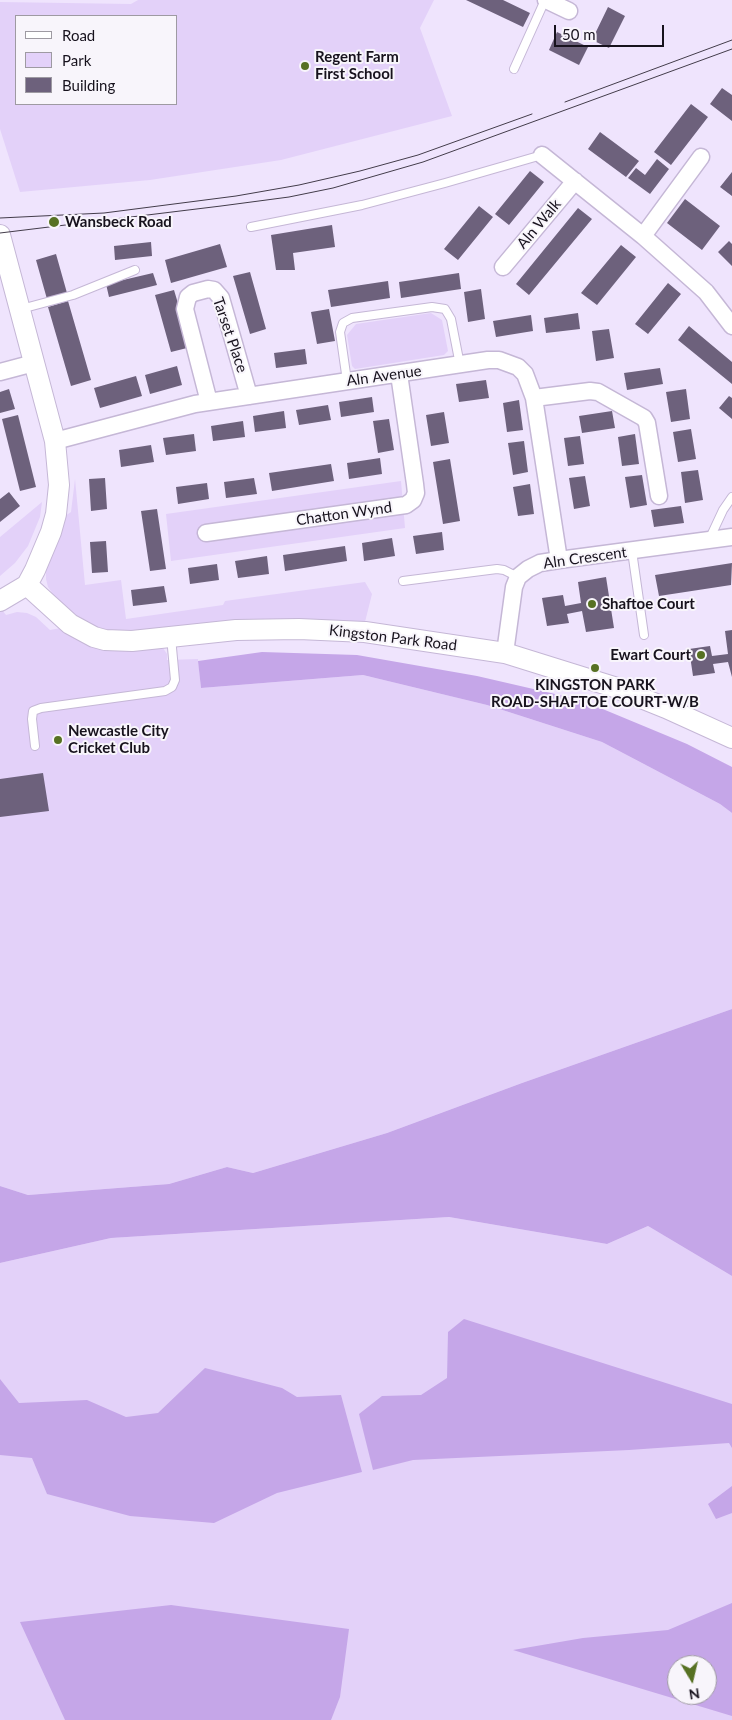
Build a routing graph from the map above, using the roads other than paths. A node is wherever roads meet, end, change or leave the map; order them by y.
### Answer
1 (545, 0) edge
2 (569, 11) dead end
3 (514, 69) dead end
4 (542, 154) joint
5 (701, 157) dead end
6 (575, 181) junction
7 (250, 227) dead end
8 (0, 235) edge
9 (643, 236) junction
10 (503, 267) dead end
11 (135, 270) dead end
12 (20, 310) junction
13 (732, 326) edge
14 (34, 363) junction
15 (460, 365) junction
16 (0, 372) edge
17 (399, 374) junction
18 (347, 381) junction
19 (249, 396) junction
20 (534, 398) junction
21 (209, 402) junction
22 (55, 441) junction
23 (659, 496) dead end
24 (732, 497) edge
25 (206, 533) dead end
26 (732, 537) edge
27 (709, 540) junction
28 (632, 551) junction
29 (559, 560) junction
30 (518, 577) junction
31 (403, 581) dead end
32 (26, 585) junction
33 (0, 600) edge
34 (644, 635) dead end
35 (171, 638) junction
36 (505, 653) junction
37 (732, 738) edge
38 (36, 746) dead end

1 - 2 street
1 - 3 lane
4 - 6 street
4 - 7 lane
5 - 9 street
6 - 9 street
6 - 10 street, Aln Walk
8 - 12 street
9 - 13 street
11 - 12 lane
12 - 14 street
14 - 16 street
14 - 22 street
15 - 17 street, Aln Avenue
15 - 18 lane
15 - 20 street, Aln Avenue
17 - 18 street, Aln Avenue
17 - 25 street, Chatton Wynd
18 - 19 street, Aln Avenue
19 - 21 street, Aln Avenue
19 - 21 street, Tarset Place
20 - 23 street
20 - 29 street, Aln Avenue
21 - 22 street, Aln Avenue
22 - 32 street
24 - 27 lane
26 - 27 street, Aln Crescent
27 - 28 street, Aln Crescent
28 - 29 street, Aln Crescent
28 - 34 lane
29 - 30 street, Aln Crescent
30 - 31 lane
30 - 36 street
32 - 33 street
32 - 35 street, Kingston Park Road
35 - 36 street, Kingston Park Road
35 - 38 lane
36 - 37 street, Kingston Park Road

